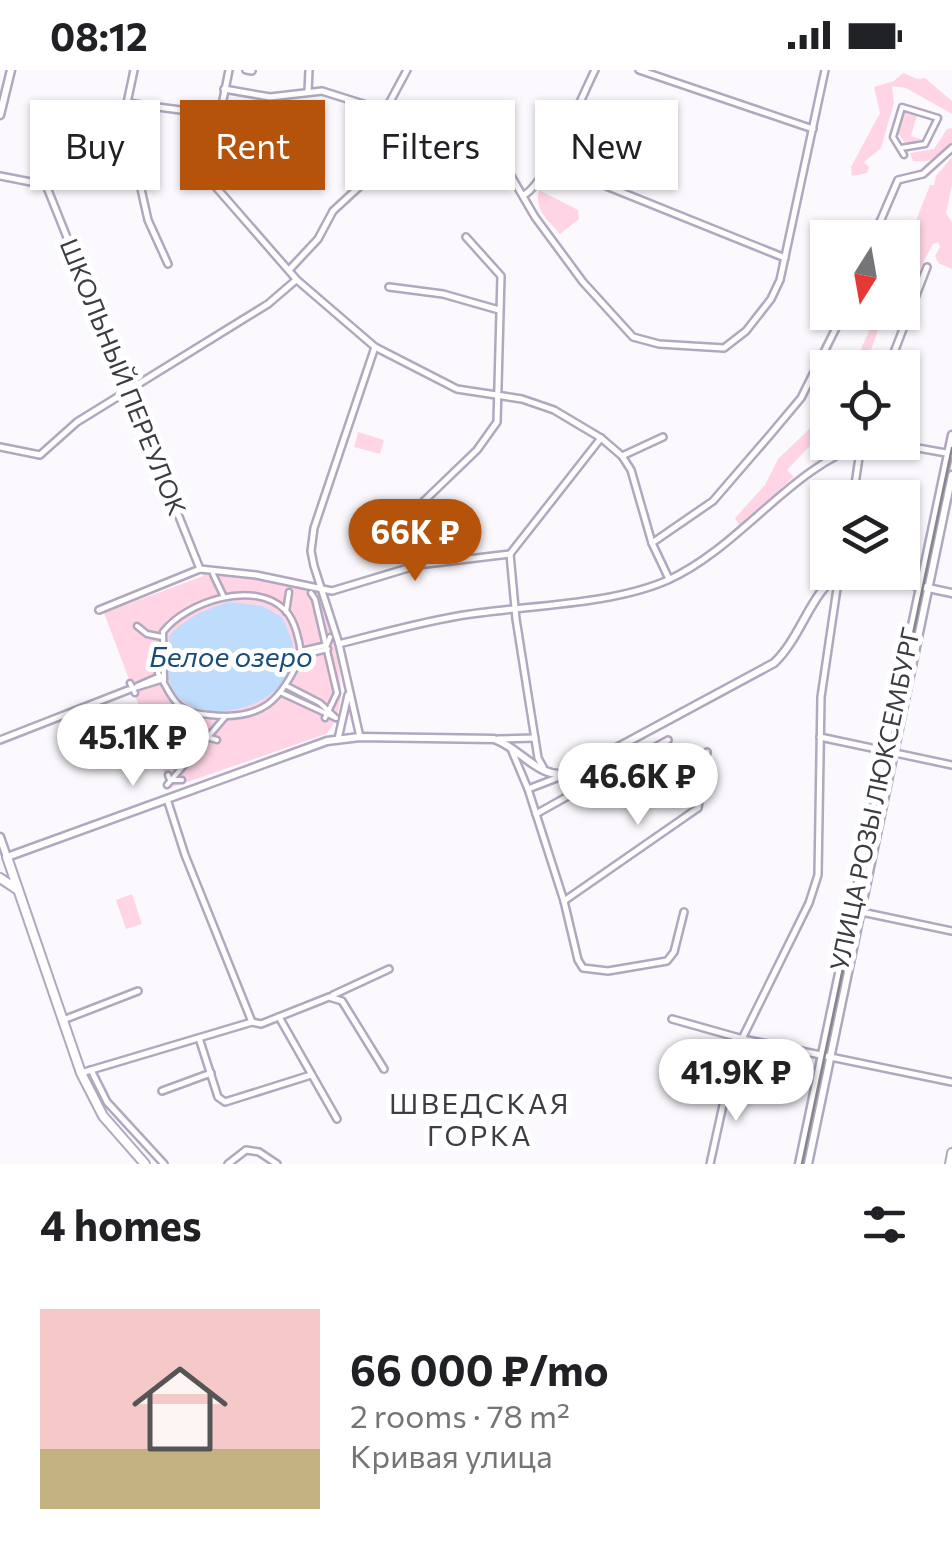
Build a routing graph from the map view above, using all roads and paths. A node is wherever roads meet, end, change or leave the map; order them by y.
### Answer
1 (10, 70) edge
2 (134, 70) edge
3 (228, 70) edge
4 (309, 70) edge
5 (407, 70) edge
6 (595, 70) edge
7 (639, 70) edge
8 (825, 70) edge
9 (224, 89) junction
10 (308, 93) junction
11 (127, 100) edge
12 (222, 100) edge
13 (350, 100) edge
14 (391, 100) edge
15 (580, 100) edge
16 (0, 115) edge
17 (813, 129) junction
18 (952, 148) edge
19 (903, 151) joint
20 (0, 176) edge
21 (515, 180) edge
22 (30, 182) edge
23 (535, 186) edge
24 (48, 190) edge
25 (141, 190) edge
26 (218, 190) edge
27 (356, 190) edge
28 (616, 190) edge
29 (524, 195) junction
30 (881, 220) edge
31 (466, 237) dead end
32 (785, 258) junction
33 (168, 264) dead end
34 (927, 267) dead end
35 (289, 271) junction
36 (297, 280) junction
37 (389, 287) dead end
38 (499, 310) junction
39 (835, 330) edge
40 (375, 347) junction
41 (895, 350) edge
42 (128, 389) junction
43 (500, 396) junction
44 (952, 435) edge
45 (601, 438) junction
46 (663, 438) dead end
47 (0, 448) edge
48 (920, 449) edge
49 (950, 454) edge
50 (622, 456) junction
51 (835, 460) edge
52 (952, 475) edge
53 (652, 543) junction
54 (510, 554) junction
55 (418, 565) junction
56 (200, 569) junction
57 (213, 574) dead end
58 (669, 579) junction
59 (920, 586) joint
60 (929, 588) junction
61 (322, 590) junction
62 (823, 590) edge
63 (837, 590) edge
64 (919, 590) edge
65 (289, 592) dead end
66 (311, 592) dead end
67 (952, 594) edge
68 (218, 597) junction
69 (516, 609) junction
70 (99, 610) dead end
71 (286, 612) junction
72 (136, 626) dead end
73 (162, 636) junction
74 (330, 637) dead end
75 (339, 644) junction
76 (327, 647) junction
77 (301, 653) junction
78 (160, 678) junction
79 (142, 685) junction
80 (287, 686) junction
81 (132, 689) joint
82 (300, 692) junction
83 (349, 692) junction
84 (282, 693) junction
85 (172, 696) junction
86 (294, 700) junction
87 (322, 703) junction
88 (165, 704) dead end
89 (190, 712) junction
90 (316, 712) junction
91 (326, 715) junction
92 (225, 717) junction
93 (196, 734) junction
94 (360, 737) junction
95 (820, 737) junction
96 (207, 738) junction
97 (338, 738) junction
98 (535, 738) junction
99 (494, 739) junction
100 (0, 740) edge
101 (217, 740) dead end
102 (668, 740) dead end
103 (507, 744) junction
104 (198, 745) junction
105 (706, 752) dead end
106 (891, 752) junction
107 (952, 766) edge
108 (570, 773) junction
109 (552, 774) junction
110 (170, 782) dead end
111 (528, 789) junction
112 (166, 796) junction
113 (536, 814) junction
114 (0, 837) edge
115 (2, 859) edge
116 (0, 878) edge
117 (18, 890) junction
118 (564, 901) junction
119 (856, 911) junction
120 (684, 912) dead end
121 (952, 932) edge
122 (389, 969) dead end
123 (138, 991) dead end
124 (328, 997) junction
125 (279, 1017) junction
126 (672, 1019) dead end
127 (62, 1020) junction
128 (252, 1022) junction
129 (199, 1038) junction
130 (743, 1039) junction
131 (826, 1056) junction
132 (384, 1069) dead end
133 (86, 1072) junction
134 (210, 1073) junction
135 (312, 1075) junction
136 (952, 1082) edge
137 (162, 1091) dead end
138 (336, 1119) dead end
139 (952, 1153) edge
140 (145, 1164) edge
141 (164, 1164) edge
142 (228, 1164) edge
143 (276, 1164) edge
144 (710, 1164) edge
145 (799, 1164) edge
146 (808, 1164) edge
147 (950, 1164) edge

1 - 16 main road
2 - 11 street
3 - 9 street
4 - 10 street
5 - 14 street
6 - 15 street
7 - 17 street
8 - 17 street
9 - 10 street
9 - 12 street
10 - 13 street
17 - 32 street
18 - 30 street
19 - 19 street
20 - 22 street
21 - 29 street
23 - 29 street
24 - 42 street, ШКОЛЬНЫЙ ПЕРЕУЛОК
25 - 33 street
26 - 35 street
27 - 35 street
28 - 32 street
29 - 32 street
31 - 38 street
34 - 41 street
35 - 36 street
36 - 40 street
36 - 42 street
37 - 38 street
38 - 43 street
39 - 53 street
40 - 43 street
40 - 61 street
42 - 47 street
42 - 56 street, ШКОЛЬНЫЙ ПЕРЕУЛОК
43 - 45 street
43 - 55 street
44 - 49 main road, УЛИЦА РОЗЫ ЛЮКСЕМБУРГ
45 - 50 street
45 - 54 street
46 - 50 street
48 - 49 street
49 - 59 main road, УЛИЦА РОЗЫ ЛЮКСЕМБУРГ
50 - 53 street
51 - 58 street
52 - 60 main road, УЛИЦА РОЗЫ ЛЮКСЕМБУРГ
53 - 58 street
54 - 55 street
54 - 69 street
55 - 61 street
56 - 61 street
56 - 70 street
57 - 68 street
58 - 69 street
59 - 60 main road
60 - 67 main road
60 - 106 main road, УЛИЦА РОЗЫ ЛЮКСЕМБУРГ
61 - 75 street
62 - 108 main road
63 - 95 street
64 - 106 main road, УЛИЦА РОЗЫ ЛЮКСЕМБУРГ
65 - 71 street
66 - 76 street
68 - 71 street
68 - 73 street
69 - 75 street
69 - 98 street
71 - 77 street
72 - 73 street
73 - 78 street
74 - 76 street
75 - 83 street
76 - 77 street
76 - 91 street
77 - 80 street
78 - 79 street
78 - 79 street
78 - 85 street
79 - 81 street
80 - 82 street
80 - 84 street
81 - 100 street
82 - 86 street
82 - 87 street
83 - 94 street
83 - 97 street
84 - 86 street
84 - 92 street
85 - 88 street
85 - 89 street
86 - 90 street
87 - 90 street
87 - 91 street
89 - 92 street
89 - 93 street
90 - 91 street
92 - 96 street
93 - 96 street
93 - 104 street
94 - 97 main road
94 - 99 main road
95 - 106 street
95 - 130 street
96 - 101 street
96 - 104 street
97 - 112 main road
98 - 99 street
98 - 109 street
99 - 103 main road
102 - 113 street
103 - 109 main road
103 - 111 street
104 - 110 street
105 - 118 street
106 - 107 street
106 - 119 main road, УЛИЦА РОЗЫ ЛЮКСЕМБУРГ
108 - 109 main road
108 - 111 street
111 - 113 street
112 - 115 main road
112 - 128 street
113 - 118 street
114 - 115 main road
115 - 117 main road
116 - 117 main road
117 - 127 main road
118 - 120 street
119 - 121 street
119 - 131 main road, УЛИЦА РОЗЫ ЛЮКСЕМБУРГ
122 - 124 street
123 - 127 street
124 - 125 street
124 - 132 street
125 - 128 street
125 - 135 street
126 - 130 street
127 - 133 main road
128 - 129 street
129 - 133 street
129 - 134 street
130 - 131 street
130 - 144 street
131 - 136 street
131 - 145 main road, УЛИЦА РОЗЫ ЛЮКСЕМБУРГ
131 - 146 main road, УЛИЦА РОЗЫ ЛЮКСЕМБУРГ
133 - 140 main road
133 - 141 street
134 - 135 street
134 - 137 street
135 - 138 street
139 - 147 main road
142 - 143 street

